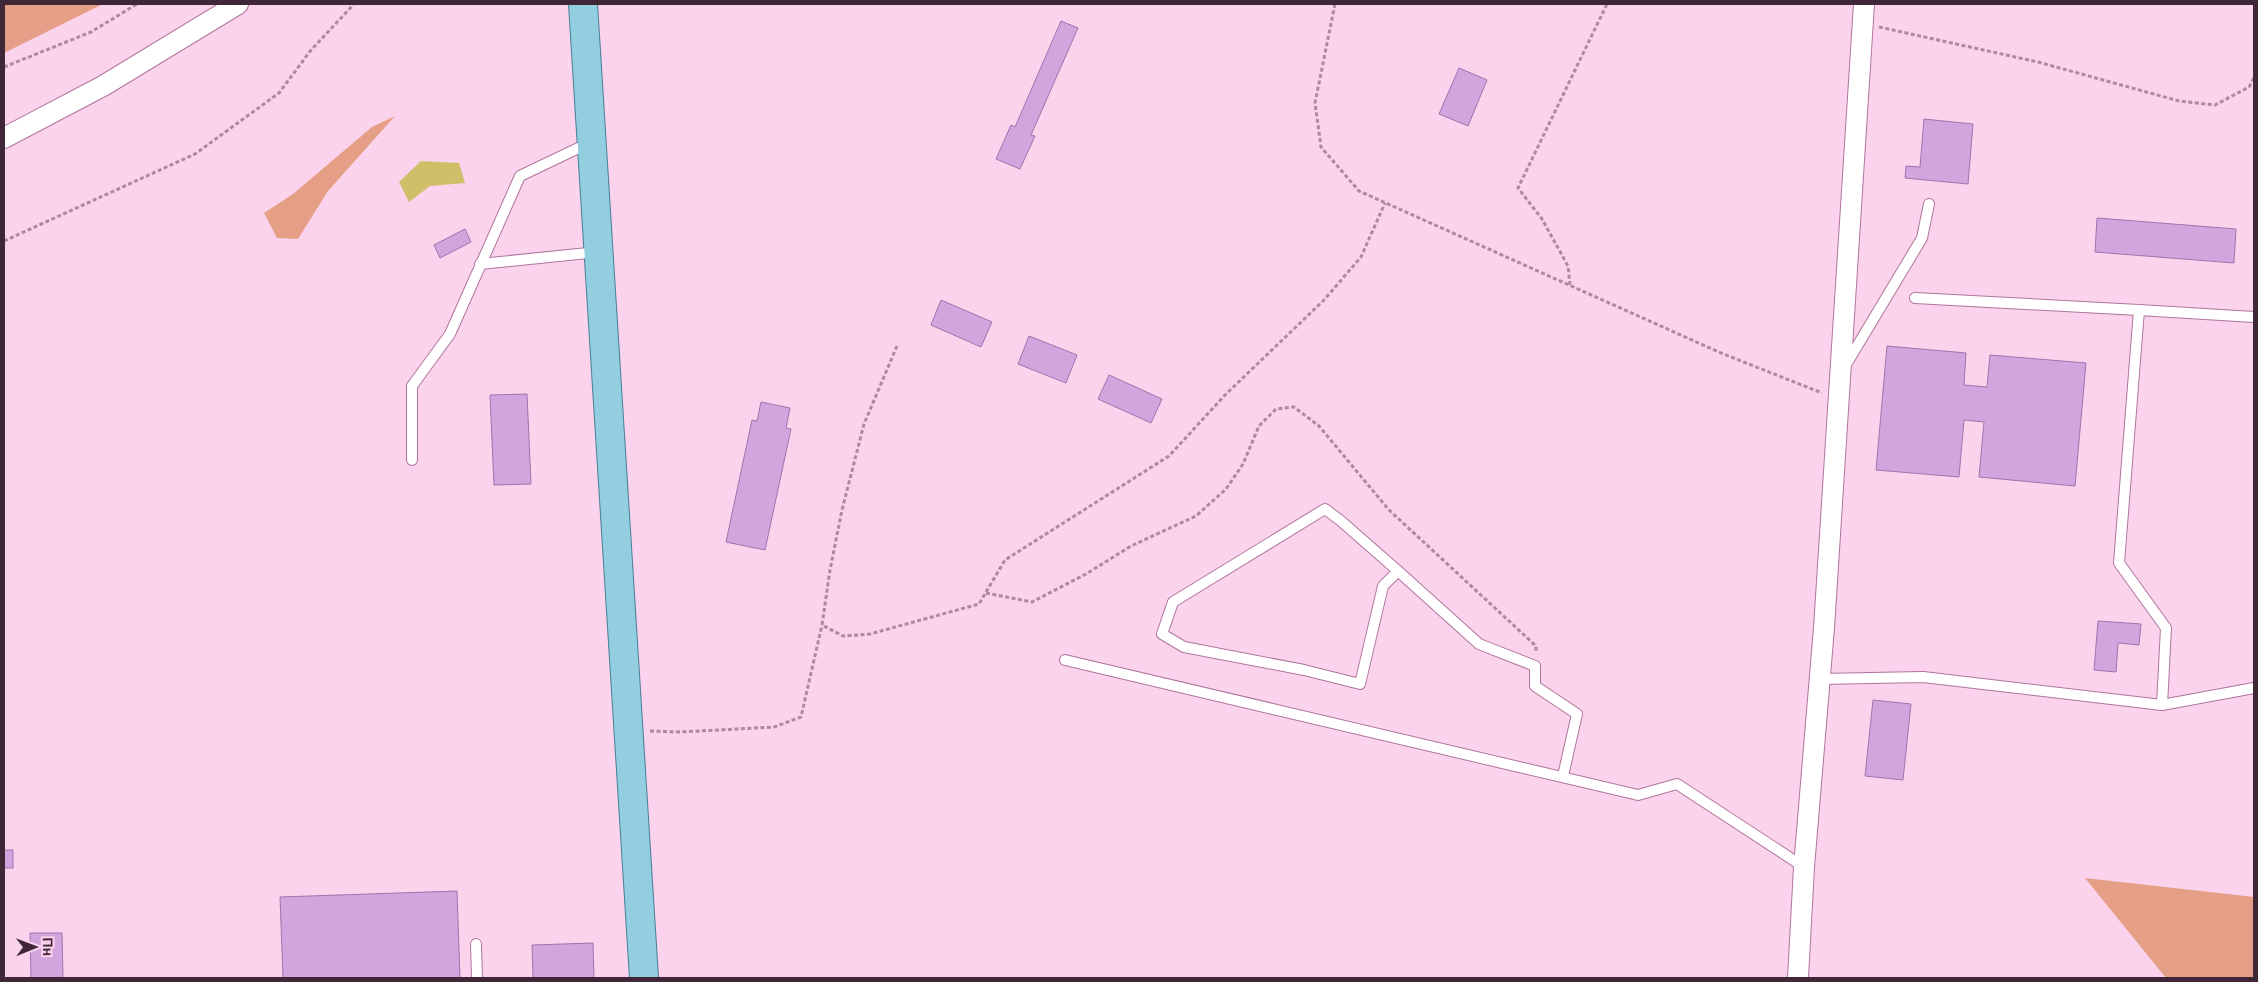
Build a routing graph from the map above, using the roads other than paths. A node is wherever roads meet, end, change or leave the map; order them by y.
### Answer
1 (238, 4) edge
2 (583, 4) edge
3 (1863, 14) edge
4 (4, 138) edge
5 (592, 142) junction
6 (1929, 204) dead end
7 (599, 252) junction
8 (480, 264) junction
9 (1915, 298) dead end
10 (2139, 310) junction
11 (2254, 317) edge
12 (1840, 375) junction
13 (412, 460) dead end
14 (1398, 571) junction
15 (1065, 660) dead end
16 (1820, 679) junction
17 (2254, 688) edge
18 (2162, 705) junction
19 (1563, 776) junction
20 (1804, 867) junction
21 (476, 944) dead end
22 (477, 978) edge
23 (644, 978) edge
24 (1798, 978) edge

1 - 4 street
2 - 5 main road
3 - 12 street
5 - 7 main road
5 - 8 lane
6 - 12 lane
7 - 8 lane
7 - 23 main road
8 - 13 lane
9 - 10 lane
10 - 11 lane
10 - 18 lane
12 - 16 street
14 - 14 lane
14 - 19 lane
15 - 19 lane
16 - 18 lane
16 - 20 street
17 - 18 lane
19 - 20 lane
20 - 24 street
21 - 22 lane

